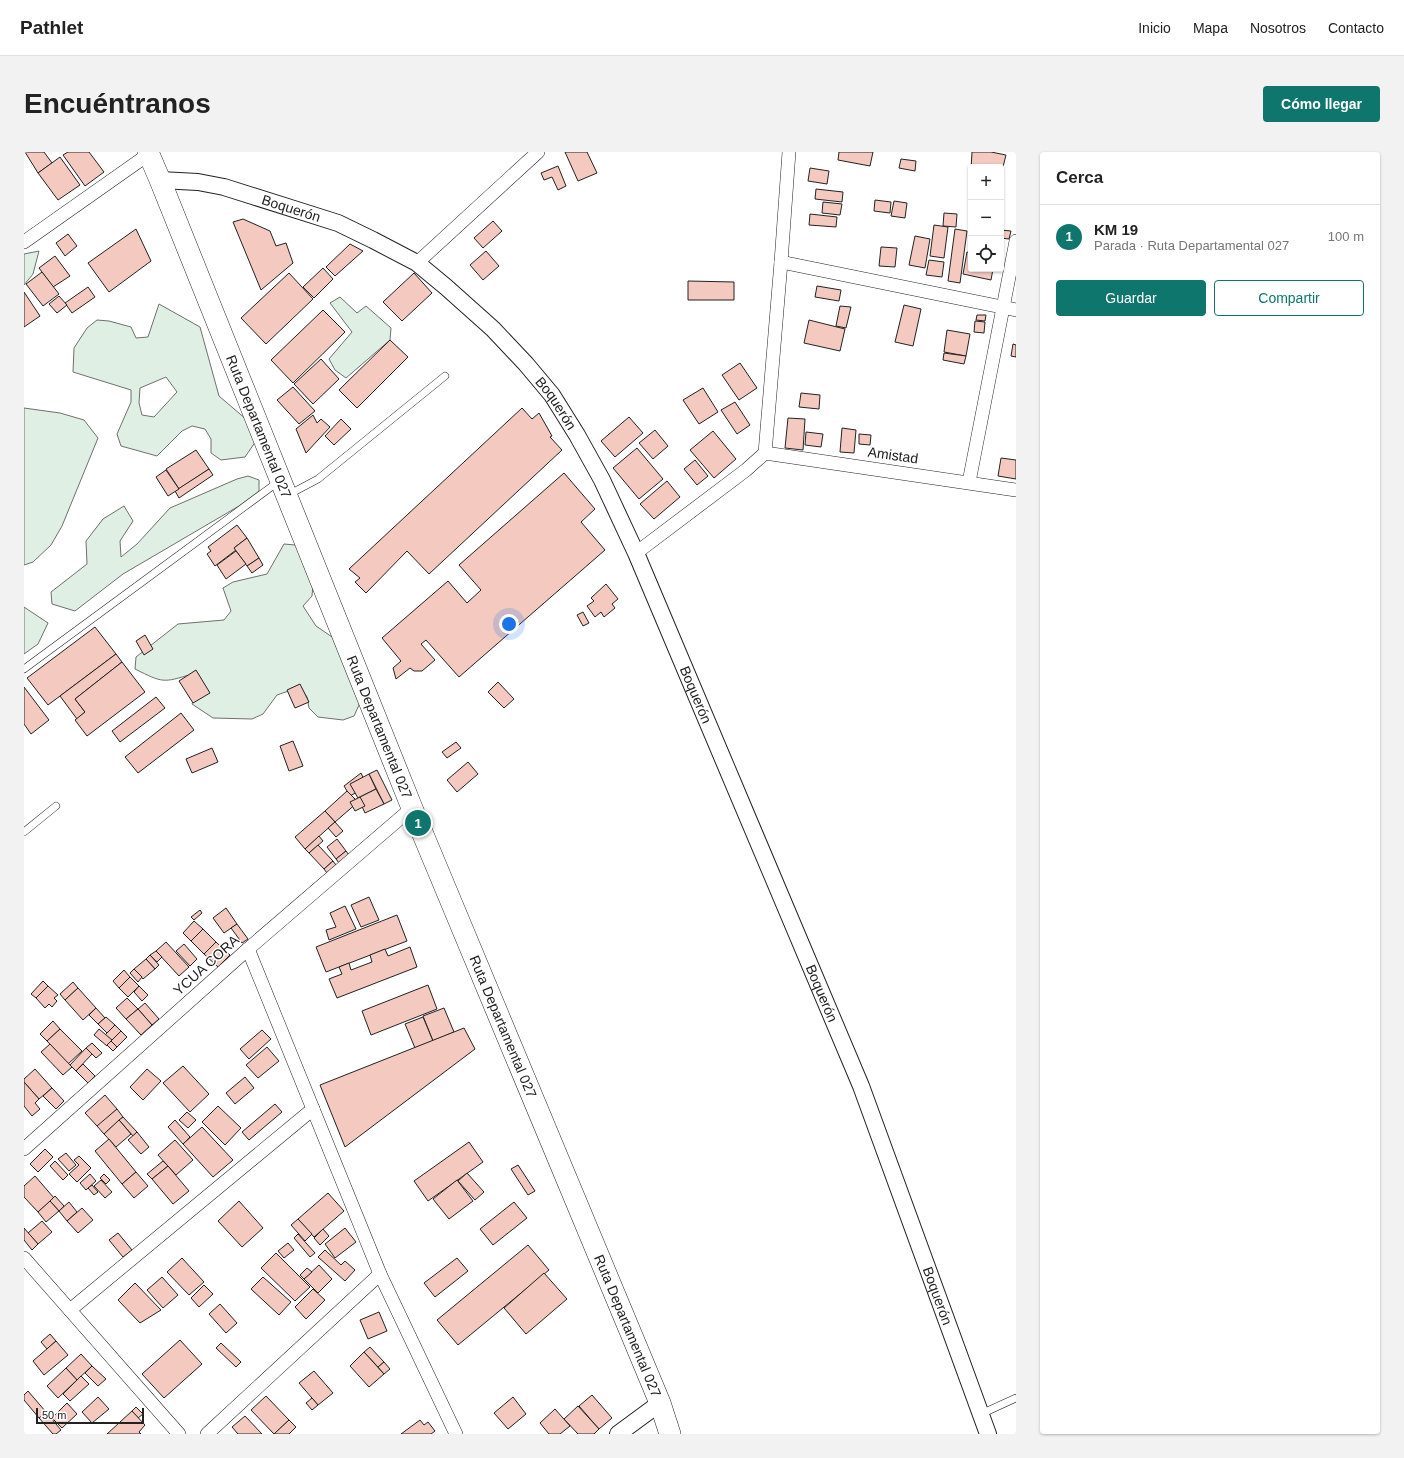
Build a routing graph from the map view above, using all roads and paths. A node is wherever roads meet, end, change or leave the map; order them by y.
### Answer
1 (538, 152) edge
2 (789, 152) edge
3 (148, 153) edge
4 (160, 180) junction
5 (1016, 241) edge
6 (24, 242) edge
7 (781, 262) junction
8 (417, 263) junction
9 (1003, 307) junction
10 (1016, 310) edge
11 (445, 376) dead end
12 (765, 453) junction
13 (969, 482) junction
14 (284, 488) junction
15 (1016, 490) edge
16 (636, 553) junction
17 (24, 669) edge
18 (56, 806) dead end
19 (412, 808) junction
20 (24, 832) edge
21 (248, 949) junction
22 (313, 1109) junction
23 (24, 1149) edge
24 (24, 1258) edge
25 (380, 1274) junction
26 (70, 1310) junction
27 (1016, 1398) edge
28 (660, 1403) junction
29 (981, 1414) junction
30 (179, 1434) edge
31 (207, 1434) edge
32 (456, 1434) edge
33 (618, 1434) edge
34 (670, 1434) edge
35 (988, 1434) edge

1 - 8 street
2 - 7 street
3 - 4 main road, Ruta Departamental 027
3 - 6 street
4 - 8 street, Boquerón
4 - 14 main road, Ruta Departamental 027
5 - 9 street
7 - 9 street
7 - 12 street
8 - 16 street, Boquerón
9 - 10 street
9 - 13 street
11 - 14 lane
12 - 13 street, Amistad
12 - 16 street
13 - 15 street, Amistad
14 - 17 lane
14 - 19 main road, Ruta Departamental 027
16 - 29 street, Boquerón
18 - 20 lane
19 - 21 street, YCUA CORA
19 - 28 main road, Ruta Departamental 027
21 - 22 street
21 - 23 street, YCUA CORA
22 - 25 street
22 - 26 street
24 - 26 street
25 - 31 street
25 - 32 street
26 - 30 street
27 - 29 lane
28 - 33 street
28 - 34 main road, Ruta Departamental 027
29 - 35 street, Boquerón

